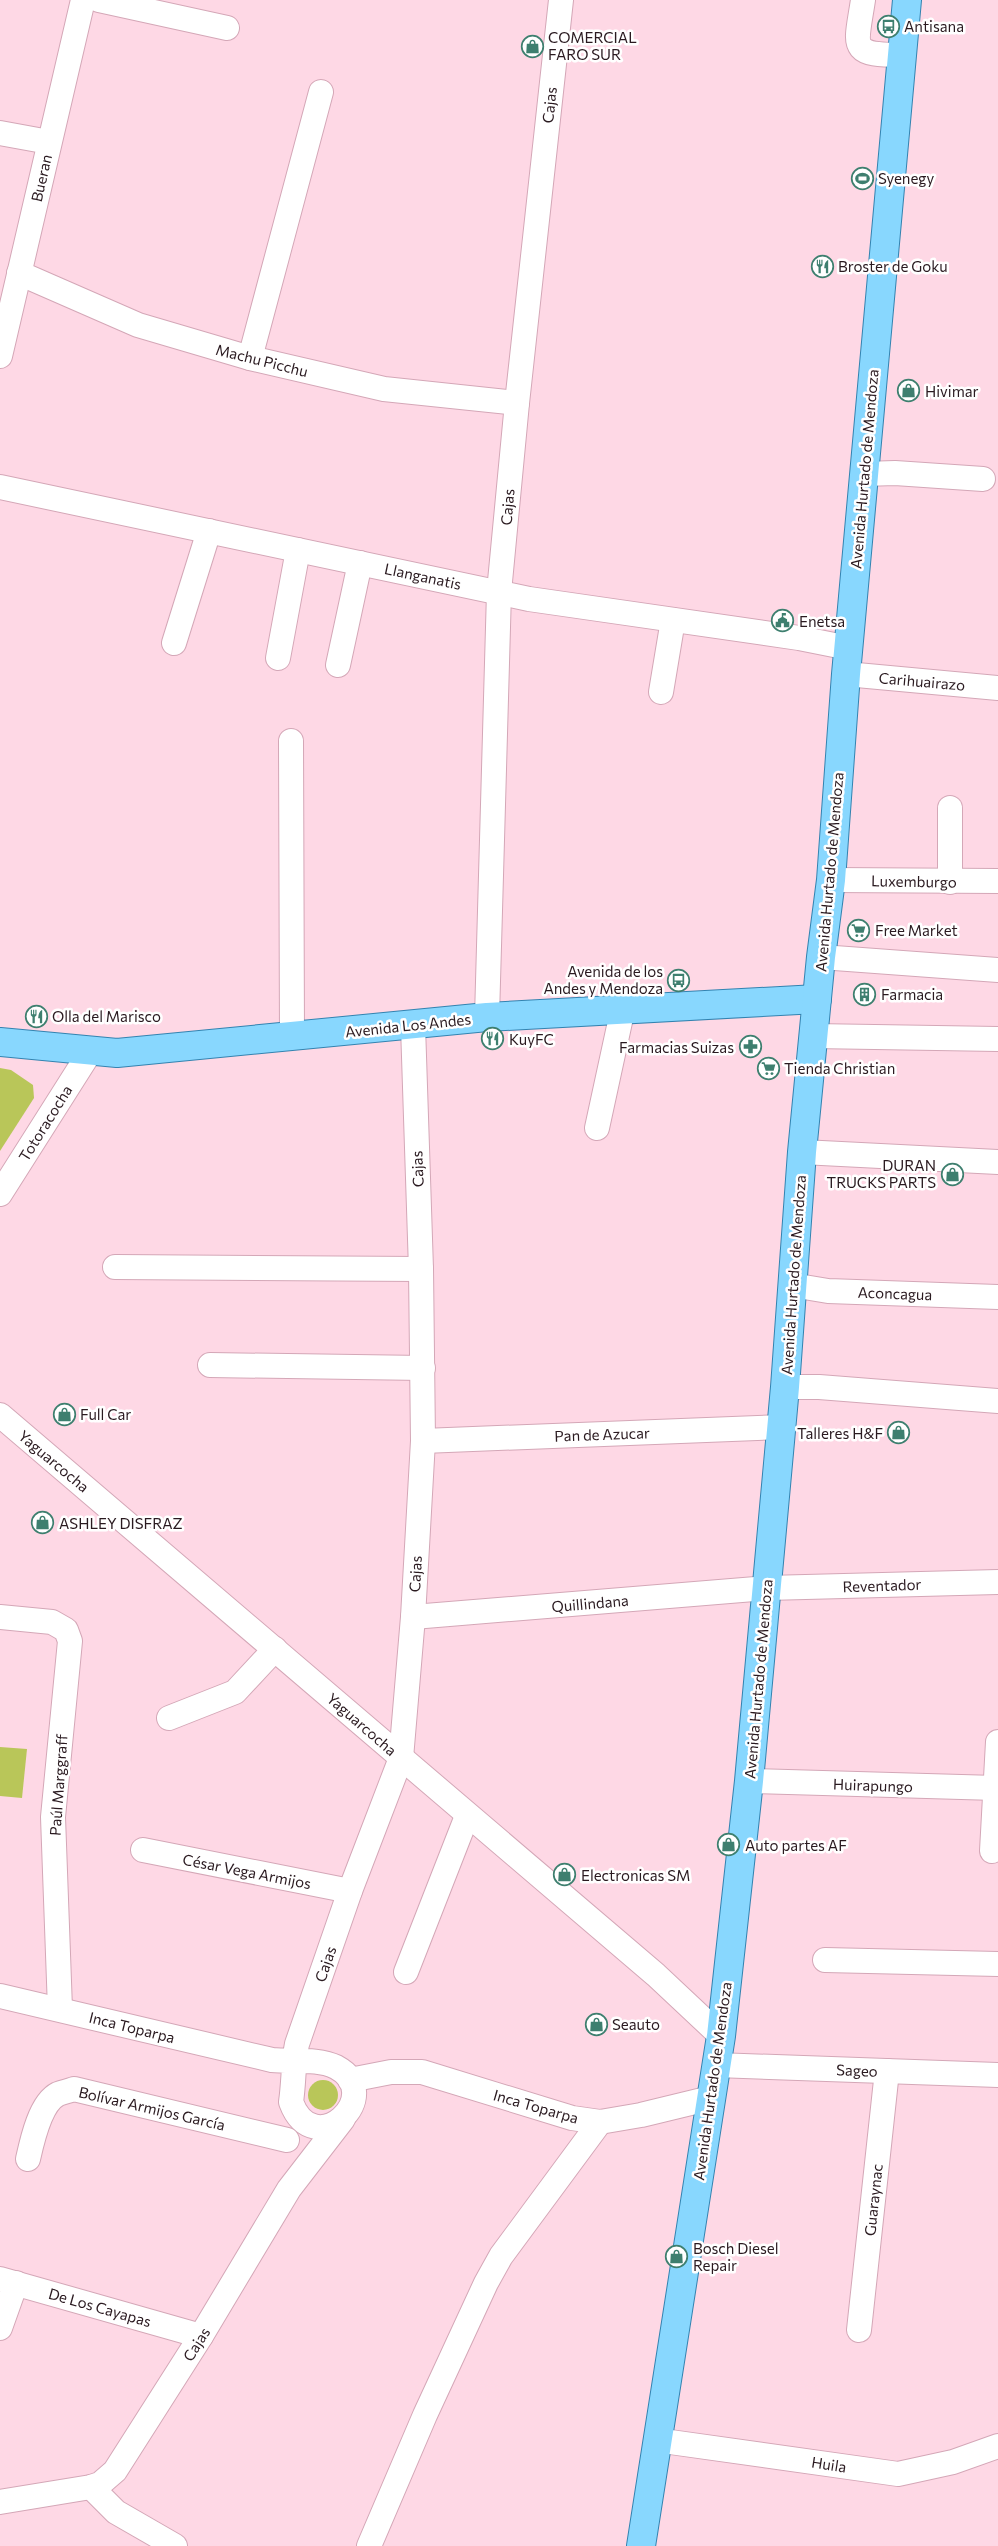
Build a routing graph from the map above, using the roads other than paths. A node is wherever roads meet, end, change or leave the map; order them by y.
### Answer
1 (83, 0) edge
2 (99, 0) edge
3 (561, 0) edge
4 (863, 0) edge
5 (907, 0) edge
6 (227, 28) dead end
7 (902, 55) junction
8 (321, 92) dead end
9 (0, 133) edge
10 (49, 142) junction
11 (19, 273) junction
12 (4, 324) edge
13 (0, 356) edge
14 (250, 358) junction
15 (517, 403) junction
16 (864, 474) junction
17 (983, 479) dead end
18 (0, 487) edge
19 (209, 531) junction
20 (298, 550) junction
21 (360, 563) junction
22 (499, 592) junction
23 (673, 620) junction
24 (174, 643) dead end
25 (278, 658) dead end
26 (848, 661) junction
27 (338, 665) dead end
28 (998, 688) edge
29 (661, 692) dead end
30 (291, 741) dead end
31 (950, 808) dead end
32 (831, 880) junction
33 (998, 881) edge
34 (950, 882) junction
35 (821, 957) junction
36 (998, 970) edge
37 (817, 999) junction
38 (623, 1008) junction
39 (487, 1017) junction
40 (414, 1026) junction
41 (292, 1036) junction
42 (813, 1036) junction
43 (998, 1039) edge
44 (0, 1042) edge
45 (90, 1052) junction
46 (596, 1128) dead end
47 (802, 1152) junction
48 (998, 1162) edge
49 (0, 1194) edge
50 (115, 1267) dead end
51 (421, 1269) junction
52 (792, 1285) junction
53 (998, 1297) edge
54 (210, 1365) dead end
55 (423, 1368) junction
56 (785, 1388) junction
57 (998, 1401) edge
58 (0, 1415) edge
59 (782, 1428) junction
60 (423, 1441) junction
61 (998, 1582) edge
62 (766, 1588) junction
63 (0, 1616) edge
64 (413, 1617) junction
65 (275, 1649) junction
66 (169, 1718) dead end
67 (998, 1742) edge
68 (401, 1758) junction
69 (749, 1781) junction
70 (996, 1788) junction
71 (467, 1816) junction
72 (143, 1850) dead end
73 (992, 1851) dead end
74 (350, 1891) junction
75 (825, 1960) dead end
76 (998, 1964) edge
77 (406, 1972) dead end
78 (0, 1996) edge
79 (60, 2009) junction
80 (721, 2036) junction
81 (293, 2062) junction
82 (716, 2065) junction
83 (887, 2071) junction
84 (998, 2076) edge
85 (350, 2080) junction
86 (711, 2098) junction
87 (291, 2102) junction
88 (343, 2119) junction
89 (600, 2122) junction
90 (287, 2140) junction
91 (28, 2159) dead end
92 (289, 2189) junction
93 (8, 2281) edge
94 (0, 2328) edge
95 (859, 2330) dead end
96 (201, 2336) junction
97 (656, 2440) junction
98 (998, 2446) edge
99 (91, 2488) junction
100 (0, 2502) edge
101 (175, 2546) edge
102 (369, 2546) edge
103 (641, 2546) edge

1 - 10 street, Bueran
2 - 6 street
3 - 15 street, Cajas
4 - 7 street
5 - 7 main road, Avenida Hurtado de Mendoza
7 - 16 main road, Avenida Hurtado de Mendoza
8 - 14 street
9 - 10 street
10 - 11 street, Bueran
11 - 12 street, Bueran
11 - 14 street, Machu Picchu
12 - 13 street, Bueran
14 - 15 street, Machu Picchu
15 - 22 street, Cajas
16 - 17 street
16 - 26 main road, Avenida Hurtado de Mendoza
18 - 19 street, Llanganatis
19 - 20 street, Llanganatis
19 - 24 street
20 - 21 street, Llanganatis
20 - 25 street
21 - 22 street, Llanganatis
21 - 27 street
22 - 23 street, Llanganatis
22 - 39 street, Cajas
23 - 26 street, Llanganatis
23 - 29 street
26 - 28 street, Carihuairazo
26 - 32 main road, Avenida Hurtado de Mendoza
30 - 41 street
31 - 34 street
32 - 34 street, Luxemburgo
32 - 35 main road, Avenida Hurtado de Mendoza
33 - 34 street, Luxemburgo
35 - 36 street
35 - 37 main road, Avenida Hurtado de Mendoza
37 - 38 main road, Avenida Los Andes
37 - 42 main road, Avenida Hurtado de Mendoza
38 - 39 main road, Avenida Los Andes
38 - 46 street
39 - 40 main road, Avenida Los Andes
40 - 41 main road, Avenida Los Andes
40 - 51 street, Cajas
41 - 45 main road, Avenida Los Andes
42 - 43 street
42 - 47 main road, Avenida Hurtado de Mendoza
44 - 45 main road, Avenida Los Andes
45 - 49 street, Totoracocha
47 - 48 street
47 - 52 main road, Avenida Hurtado de Mendoza
50 - 51 street
51 - 55 street, Cajas
52 - 53 street, Aconcagua
52 - 56 main road, Avenida Hurtado de Mendoza
54 - 55 street
55 - 60 street, Cajas
56 - 57 street
56 - 59 main road, Avenida Hurtado de Mendoza
58 - 65 street, Yaguarcocha
59 - 60 street, Pan de Azucar
59 - 62 main road, Avenida Hurtado de Mendoza
60 - 64 street, Cajas
61 - 62 street, Reventador
62 - 64 street, Quillindana
62 - 69 main road, Avenida Hurtado de Mendoza
63 - 79 street, Paúl Marggraff
64 - 68 street, Cajas
65 - 66 street
65 - 68 street, Yaguarcocha
67 - 70 street
68 - 71 street, Yaguarcocha
68 - 74 street, Cajas
69 - 70 street, Huirapungo
69 - 80 main road, Avenida Hurtado de Mendoza
70 - 73 street
71 - 77 street
71 - 80 street, Yaguarcocha
72 - 74 street, César Vega Armijos
74 - 81 street, Cajas
75 - 76 street
78 - 79 street, Inca Toparpa
79 - 81 street, Inca Toparpa
80 - 82 main road, Avenida Hurtado de Mendoza
81 - 85 street
81 - 87 street, Cajas
82 - 83 street, Sageo
82 - 86 main road, Avenida Hurtado de Mendoza
83 - 84 street, Sageo
83 - 95 street, Guaraynac
85 - 88 street, Cajas
85 - 89 street, Inca Toparpa
86 - 89 street, Inca Toparpa
86 - 97 main road, Avenida Hurtado de Mendoza
87 - 88 street
87 - 90 street, Cajas
88 - 92 street, Cajas
89 - 102 street
90 - 91 street, Bolívar Armijos García
90 - 92 street, Cajas
92 - 96 street, Cajas
93 - 94 street
93 - 96 street, De Los Cayapas
96 - 99 street, Cajas
97 - 98 street, Huila
97 - 103 main road, Avenida Hurtado de Mendoza
99 - 100 street
99 - 101 street

